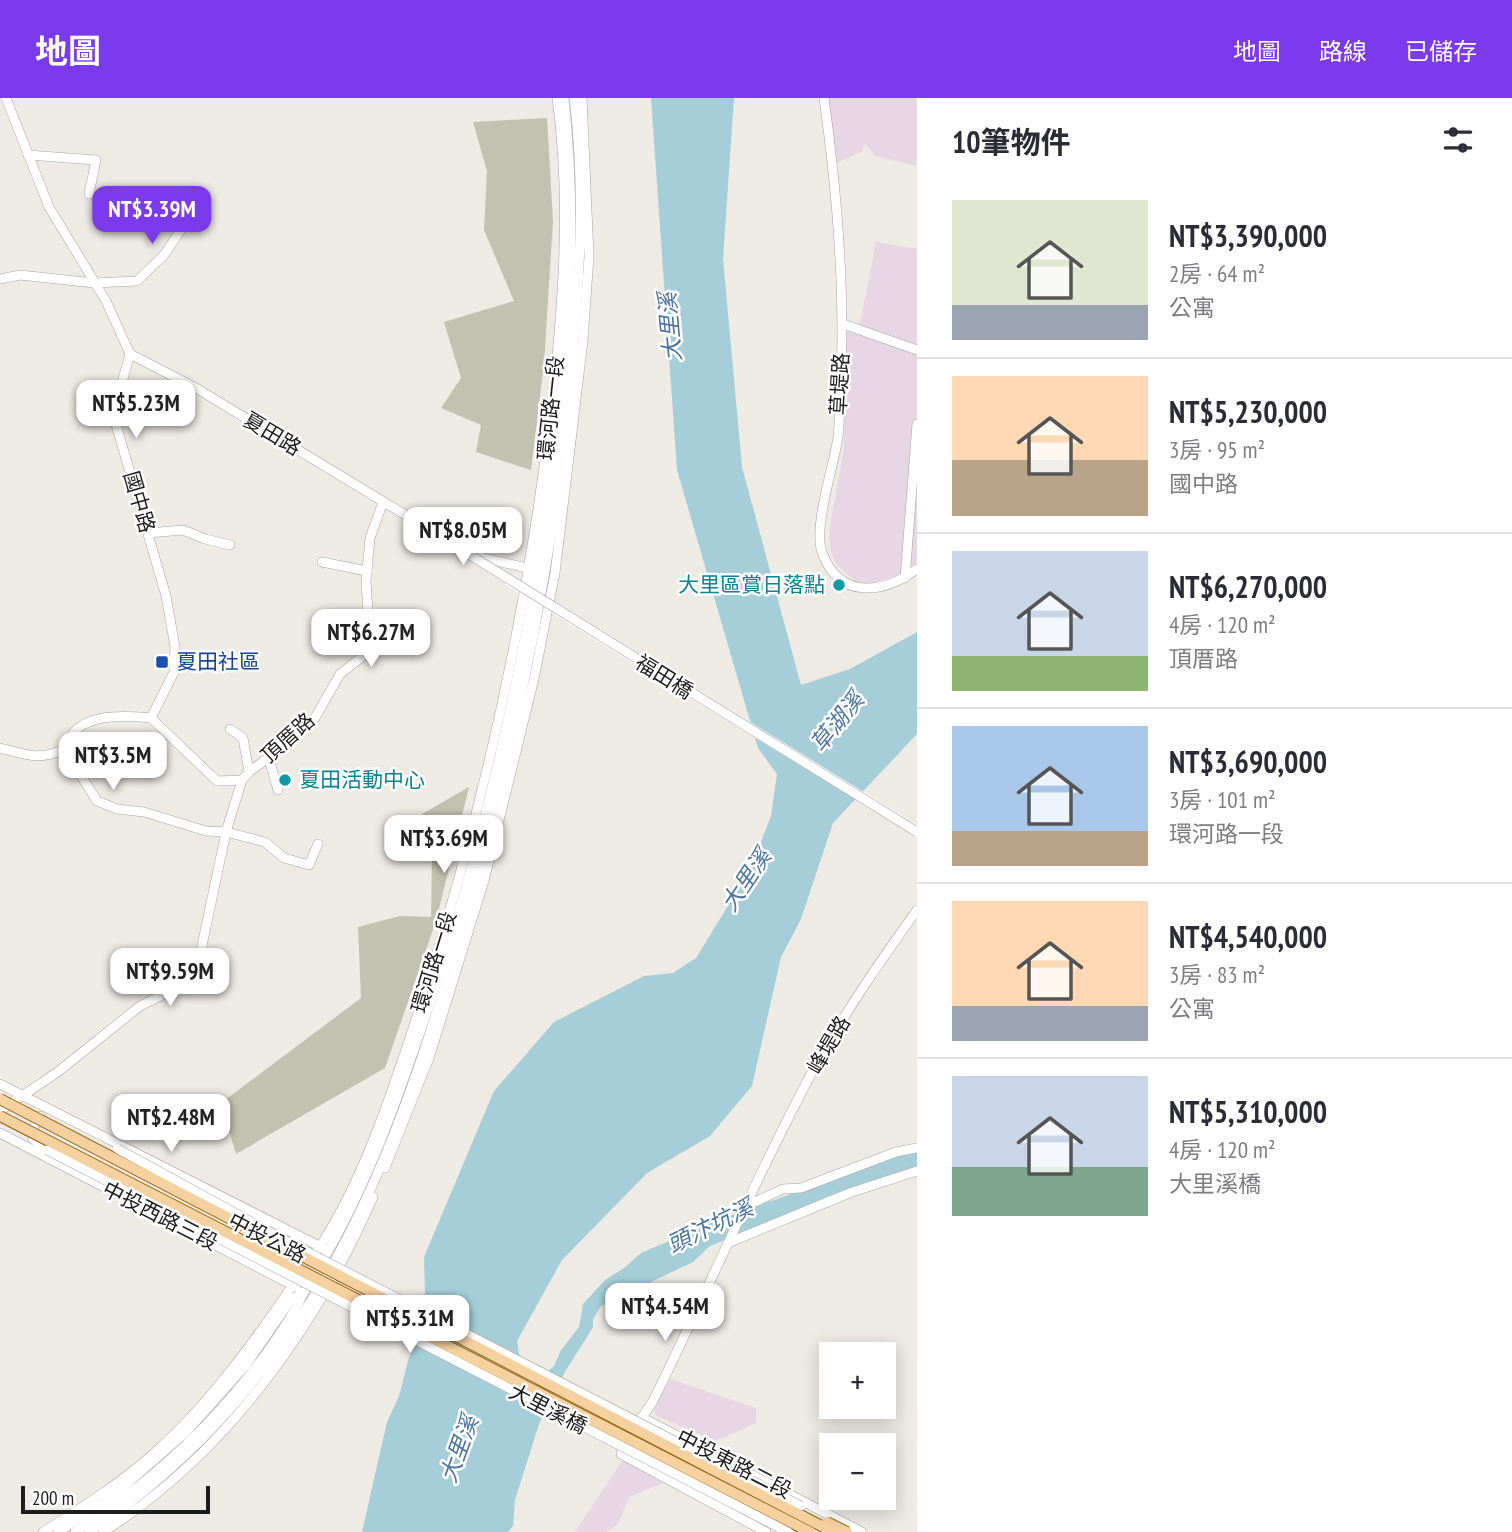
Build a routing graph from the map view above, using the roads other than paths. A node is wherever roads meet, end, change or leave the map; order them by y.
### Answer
1 (6, 98) edge
2 (557, 98) edge
3 (564, 98) edge
4 (574, 98) edge
5 (582, 98) edge
6 (824, 98) edge
7 (29, 155) junction
8 (89, 194) dead end
9 (205, 194) dead end
10 (0, 279) edge
11 (94, 283) junction
12 (843, 324) junction
13 (917, 351) edge
14 (130, 355) junction
15 (917, 424) edge
16 (383, 502) junction
17 (411, 519) junction
18 (148, 533) junction
19 (230, 545) dead end
20 (322, 562) dead end
21 (917, 569) edge
22 (367, 571) junction
23 (542, 571) junction
24 (905, 578) junction
25 (151, 718) junction
26 (230, 729) dead end
27 (0, 748) edge
28 (62, 750) junction
29 (269, 759) junction
30 (246, 776) junction
31 (278, 790) dead end
32 (226, 832) junction
33 (917, 832) edge
34 (318, 844) dead end
35 (917, 910) edge
36 (0, 1084) edge
37 (22, 1097) junction
38 (0, 1099) edge
39 (51, 1110) junction
40 (0, 1113) edge
41 (91, 1130) junction
42 (0, 1133) edge
43 (20, 1142) junction
44 (917, 1148) edge
45 (47, 1150) junction
46 (917, 1171) edge
47 (746, 1206) junction
48 (730, 1242) junction
49 (333, 1253) junction
50 (293, 1285) junction
51 (304, 1291) junction
52 (317, 1299) junction
53 (641, 1417) junction
54 (123, 1498) junction
55 (770, 1499) junction
56 (836, 1520) junction
57 (43, 1532) edge
58 (58, 1532) edge
59 (75, 1532) edge
60 (89, 1532) edge
61 (103, 1532) edge
62 (766, 1532) edge
63 (788, 1532) edge
64 (810, 1532) edge
65 (832, 1532) edge
66 (846, 1532) edge
67 (862, 1532) edge

1 - 7 street
2 - 23 street, 環河路一段
3 - 23 street, 環河路一段
4 - 23 street, 環河路一段
5 - 23 street, 環河路一段
6 - 12 street, 草堤路
7 - 8 street
7 - 11 street
9 - 11 street
10 - 11 street
11 - 14 street
12 - 13 street
12 - 24 street, 草堤路
14 - 16 street, 夏田路
14 - 18 street, 國中路
15 - 24 street
16 - 17 street, 夏田路
16 - 22 street, 頂厝路
17 - 23 street
17 - 33 street, 福田橋, bridge
18 - 19 street
18 - 25 street, 國中路
20 - 22 street
21 - 24 street, 草堤路
22 - 29 street, 頂厝路
23 - 49 street, 環河路一段
23 - 49 street, 環河路一段
25 - 28 street
25 - 30 street
26 - 30 street
27 - 28 street
28 - 32 street
29 - 30 street, 頂厝路
29 - 31 street
30 - 32 street
32 - 34 street
32 - 37 street
35 - 47 street, 峰堤路
36 - 37 street
37 - 39 street
37 - 40 street
38 - 55 main road, 中投公路, bridge
39 - 41 street
39 - 45 street
40 - 64 main road, 中投公路, bridge
41 - 49 street
41 - 56 street, 大里溪橋, bridge
42 - 43 street, 中投西路三段
43 - 45 street, 大里溪橋
43 - 50 street, 中投西路三段
44 - 47 street
45 - 63 street, 大里溪橋, bridge
46 - 48 street
47 - 48 street
48 - 53 street
49 - 50 street, 環河路一段
49 - 51 street, 環河路一段
49 - 52 street, 環河路一段
50 - 51 street, 中投西路三段
50 - 54 street, 環河路一段
51 - 52 street, 中投西路三段
51 - 54 street, 環河路一段
52 - 54 street, 環河路一段
53 - 56 street, 中投東路二段
53 - 62 street
54 - 57 street, 環河路一段
54 - 58 street, 環河路一段
54 - 59 street, 環河路一段
54 - 60 street, 環河路一段
54 - 61 street, 環河路一段
55 - 65 main road, 中投公路, bridge
55 - 66 main road, bridge
56 - 65 street
56 - 67 street, 中投東路二段

